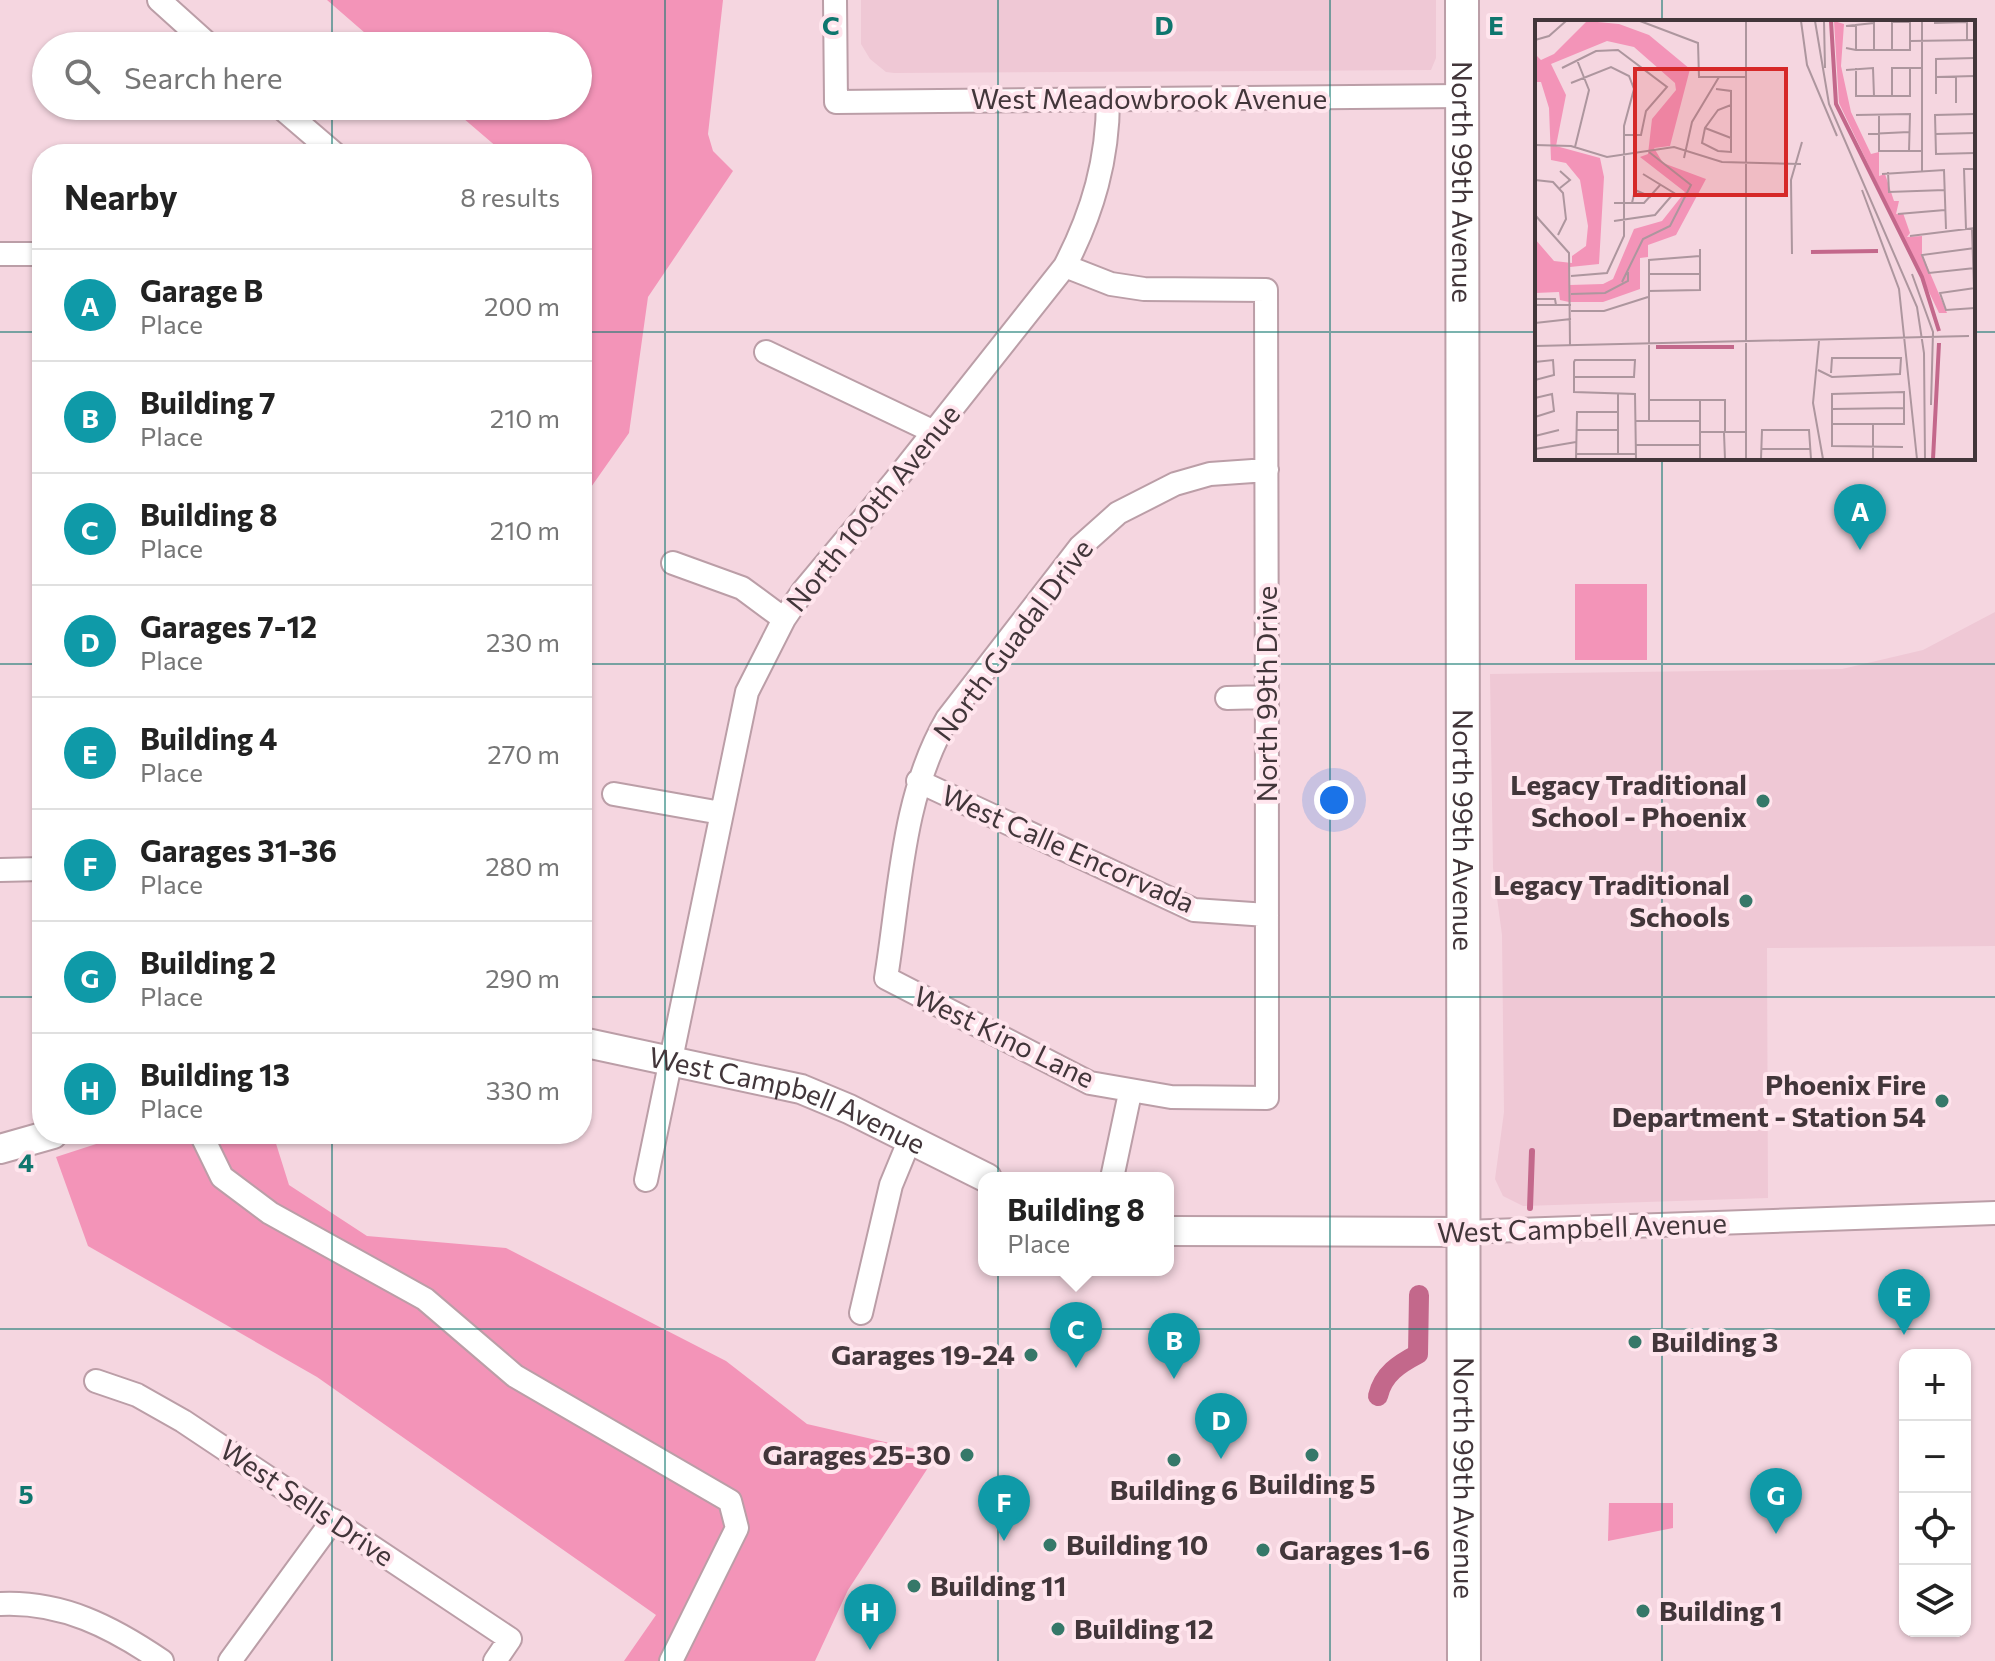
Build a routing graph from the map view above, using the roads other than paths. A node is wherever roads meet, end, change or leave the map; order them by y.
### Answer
1 (159, 0) edge
2 (835, 0) edge
3 (1462, 0) edge
4 (194, 32) edge
5 (1462, 96) junction
6 (1108, 99) junction
7 (295, 120) edge
8 (323, 144) edge
9 (0, 254) edge
10 (32, 254) edge
11 (1065, 266) junction
12 (766, 352) dead end
13 (934, 432) junction
14 (1267, 470) junction
15 (673, 563) dead end
16 (784, 619) junction
17 (1267, 697) junction
18 (1227, 698) dead end
19 (918, 781) junction
20 (614, 794) dead end
21 (721, 813) junction
22 (32, 869) edge
23 (0, 870) edge
24 (1267, 915) junction
25 (886, 978) joint
26 (592, 1044) edge
27 (671, 1060) junction
28 (1130, 1093) junction
29 (1267, 1098) joint
30 (910, 1139) junction
31 (32, 1140) edge
32 (206, 1144) edge
33 (0, 1149) edge
34 (1113, 1172) edge
35 (978, 1173) edge
36 (646, 1180) dead end
37 (1995, 1213) edge
38 (1174, 1231) edge
39 (1464, 1232) junction
40 (861, 1313) dead end
41 (96, 1381) dead end
42 (333, 1520) junction
43 (0, 1604) edge
44 (162, 1661) edge
45 (230, 1661) edge
46 (495, 1661) edge
47 (671, 1661) edge
48 (1464, 1661) edge

1 - 4 street
2 - 6 street, West Meadowbrook Avenue
3 - 5 main road, North 99th Avenue
5 - 6 street, West Meadowbrook Avenue
5 - 39 main road, North 99th Avenue
6 - 11 street, North 100th Avenue
7 - 8 street
9 - 10 street
11 - 13 street, North 100th Avenue
11 - 14 street, North 99th Drive
12 - 13 street
13 - 16 street, North 100th Avenue
14 - 17 street, North 99th Drive
14 - 19 street, North Guadal Drive
15 - 16 street
16 - 21 street, North 100th Avenue
17 - 18 street
17 - 24 street, North 99th Drive
19 - 24 street, West Calle Encorvada
19 - 25 street, North Guadal Drive
20 - 21 street
21 - 27 street, North 100th Avenue
22 - 23 street
24 - 29 street, North 99th Drive
25 - 28 street, West Kino Lane
26 - 27 street, West Campbell Avenue
27 - 30 street, West Campbell Avenue
27 - 36 street, North 100th Avenue
28 - 29 street, West Kino Lane
28 - 34 street
30 - 35 street, West Campbell Avenue
30 - 40 street
31 - 33 street
32 - 47 street
37 - 39 street, West Campbell Avenue
38 - 39 street, West Campbell Avenue
39 - 48 main road, North 99th Avenue
41 - 42 street, West Sells Drive
42 - 45 street
42 - 46 street, West Sells Drive
43 - 44 street

